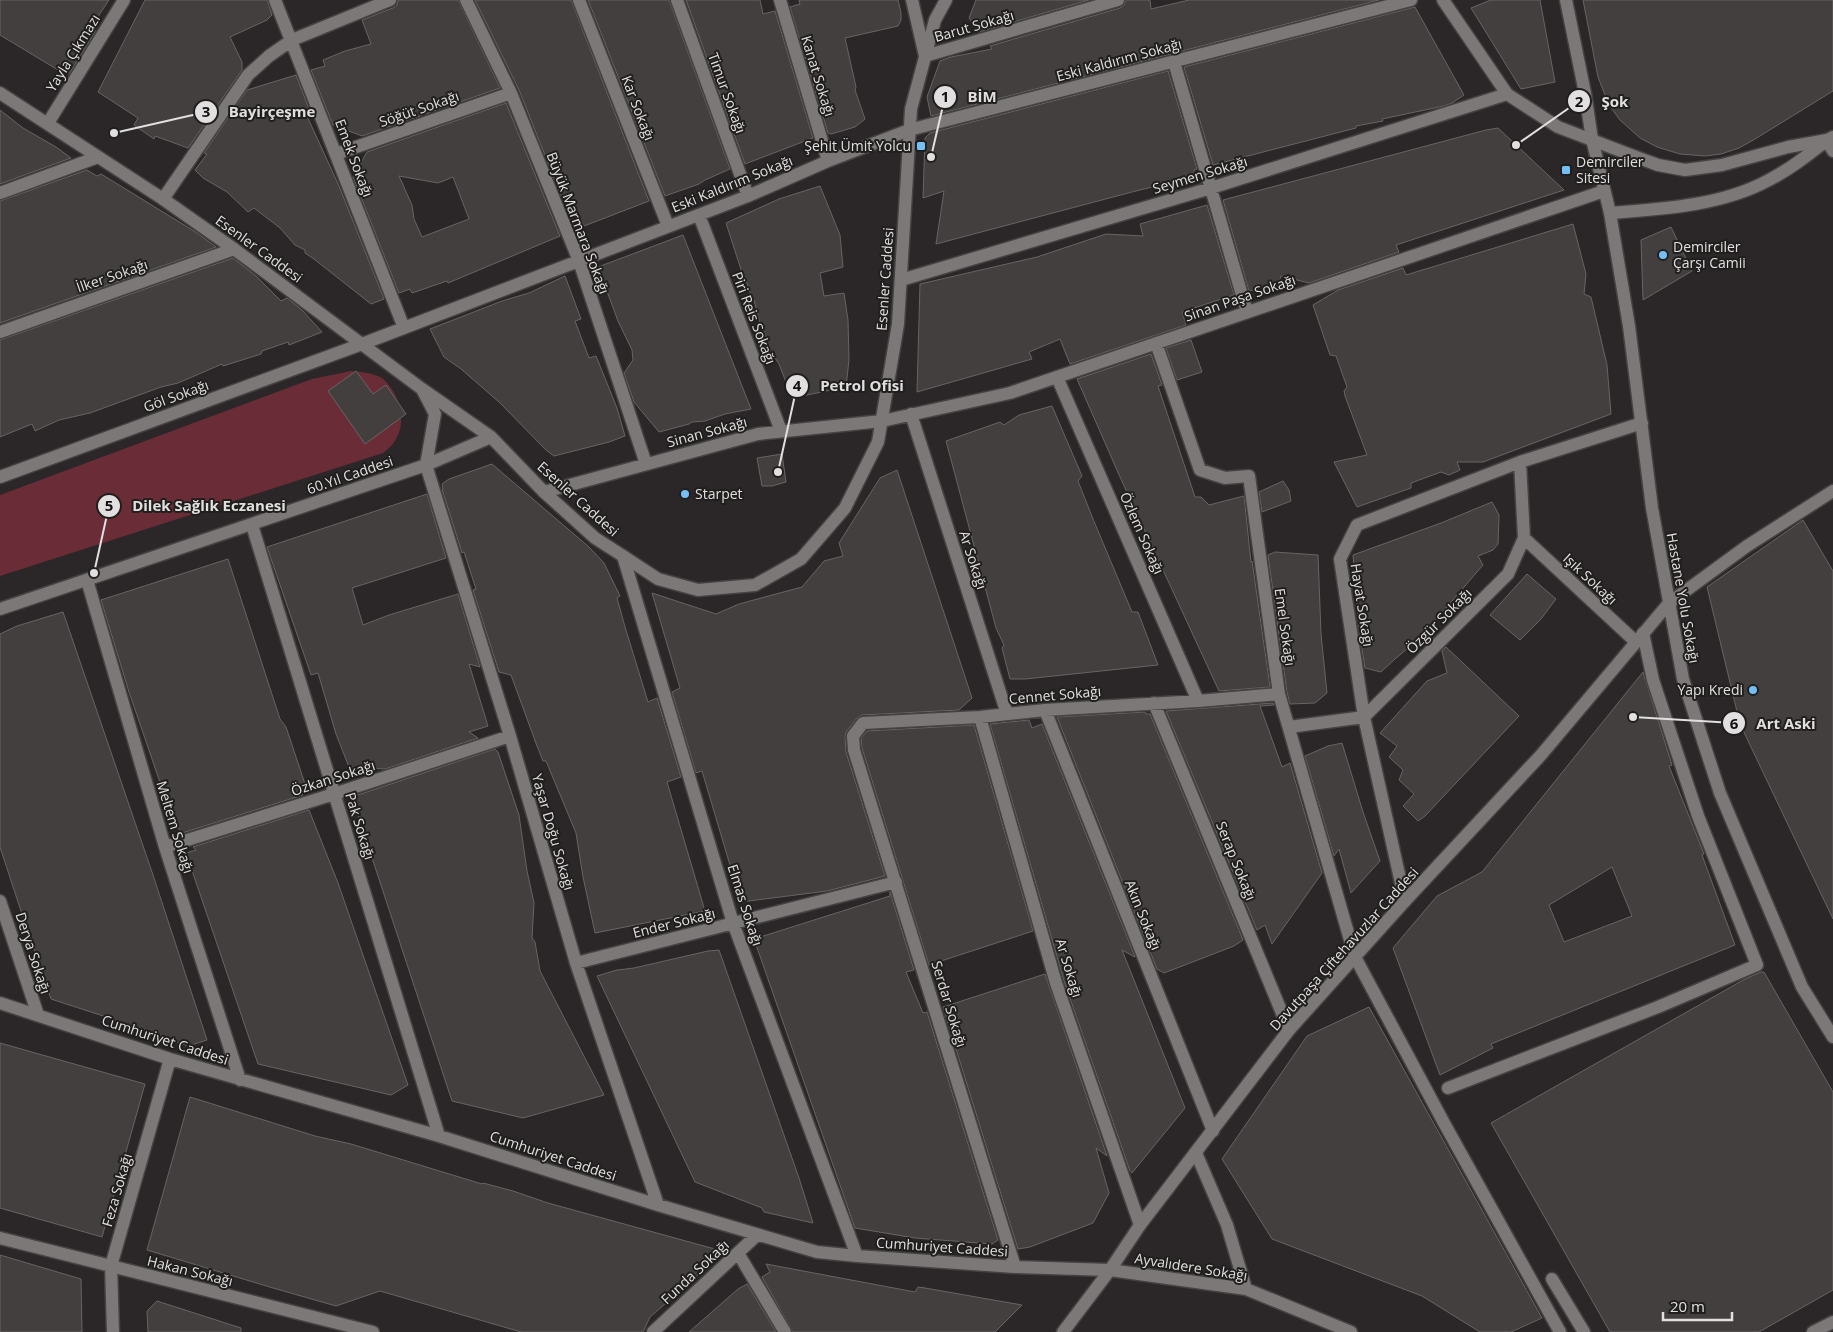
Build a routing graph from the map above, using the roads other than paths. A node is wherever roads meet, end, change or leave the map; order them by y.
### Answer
1 (124, 0) edge
2 (275, 0) edge
3 (390, 0) edge
4 (466, 0) edge
5 (579, 0) edge
6 (677, 0) edge
7 (780, 0) edge
8 (912, 0) edge
9 (946, 0) edge
10 (1118, 0) edge
11 (1411, 0) edge
12 (1443, 0) edge
13 (1566, 0) edge
14 (292, 40) junction
15 (925, 56) junction
16 (1174, 62) junction
17 (0, 93) edge
18 (511, 93) junction
19 (1507, 94) junction
20 (48, 123) junction
21 (909, 130) junction
22 (1592, 139) junction
23 (1831, 143) edge
24 (336, 154) junction
25 (98, 157) junction
26 (828, 161) junction
27 (1211, 188) junction
28 (1604, 191) junction
29 (0, 193) edge
30 (748, 196) junction
31 (163, 199) junction
32 (1610, 213) junction
33 (699, 215) junction
34 (668, 226) junction
35 (234, 249) junction
36 (579, 261) junction
37 (901, 280) junction
38 (1247, 312) junction
39 (404, 328) junction
40 (0, 332) edge
41 (1156, 343) junction
42 (362, 344) junction
43 (1057, 377) junction
44 (422, 389) junction
45 (911, 414) junction
46 (882, 421) junction
47 (1642, 423) junction
48 (781, 431) junction
49 (492, 437) junction
50 (1520, 462) junction
51 (646, 464) junction
52 (426, 465) junction
53 (0, 477) edge
54 (1833, 491) edge
55 (544, 492) junction
56 (252, 525) junction
57 (1524, 538) junction
58 (623, 556) junction
59 (87, 580) junction
60 (1669, 603) junction
61 (0, 609) edge
62 (1640, 638) junction
63 (1279, 694) junction
64 (1198, 701) junction
65 (1154, 703) junction
66 (1045, 710) junction
67 (1007, 714) junction
68 (980, 717) junction
69 (1364, 717) junction
70 (1288, 727) junction
71 (510, 736) junction
72 (854, 750) joint
73 (334, 794) junction
74 (165, 848) junction
75 (896, 882) junction
76 (0, 901) edge
77 (1406, 901) junction
78 (733, 923) junction
79 (1355, 957) junction
80 (576, 963) junction
81 (0, 1003) edge
82 (38, 1015) junction
83 (1289, 1030) junction
84 (1833, 1037) edge
85 (170, 1059) junction
86 (240, 1080) junction
87 (1448, 1088) dead end
88 (1213, 1131) junction
89 (439, 1136) junction
90 (1196, 1154) junction
91 (658, 1205) junction
92 (1140, 1225) junction
93 (757, 1234) junction
94 (0, 1238) edge
95 (738, 1253) junction
96 (857, 1256) junction
97 (111, 1266) junction
98 (1014, 1268) junction
99 (1110, 1270) junction
100 (1552, 1278) dead end
101 (1246, 1289) junction
102 (1833, 1322) edge
103 (113, 1332) edge
104 (373, 1332) edge
105 (653, 1332) edge
106 (785, 1332) edge
107 (1063, 1332) edge
108 (1351, 1332) edge
109 (1560, 1332) edge
110 (1584, 1332) edge
111 (1813, 1332) edge

1 - 20 street, Yayla Çıkmazı
2 - 14 street, Emek Sokağı
3 - 14 street
4 - 18 street, Büyük Marmara Sokağı
5 - 34 street, Kar Sokağı
6 - 30 street, Timur Sokağı
7 - 26 street, Kanat Sokağı
8 - 15 street
9 - 15 street, Esenler Caddesi
10 - 15 street, Barut Sokağı
11 - 16 street, Eski Kaldırım Sokağı
12 - 19 street
13 - 22 street, Hastane Yolu Sokağı
14 - 24 street, Emek Sokağı
14 - 31 street
15 - 21 street, Esenler Caddesi
16 - 21 street, Eski Kaldırım Sokağı
16 - 27 street
17 - 20 street, Esenler Caddesi
18 - 24 street, Söğüt Sokağı
18 - 36 street, Büyük Marmara Sokağı
19 - 22 street
19 - 27 street, Seymen Sokağı
20 - 25 street, Esenler Caddesi
21 - 26 street, Eski Kaldırım Sokağı
21 - 37 street, Esenler Caddesi
22 - 23 street
22 - 28 street, Hastane Yolu Sokağı
23 - 32 street
24 - 39 street, Emek Sokağı
25 - 29 street
25 - 31 street, Esenler Caddesi
26 - 30 street, Eski Kaldırım Sokağı
27 - 37 street, Seymen Sokağı
27 - 38 street
28 - 32 street, Hastane Yolu Sokağı
28 - 38 street, Sinan Paşa Sokağı
30 - 33 street, Eski Kaldırım Sokağı
31 - 35 street, Esenler Caddesi
32 - 47 street, Hastane Yolu Sokağı
33 - 34 street, Eski Kaldırım Sokağı
33 - 48 street, Piri Reis Sokağı
34 - 36 street, Eski Kaldırım Sokağı
35 - 40 street, İlker Sokağı
35 - 42 street, Esenler Caddesi
36 - 39 street, Eski Kaldırım Sokağı
36 - 51 street, Büyük Marmara Sokağı
37 - 46 street, Esenler Caddesi
38 - 41 street, Sinan Paşa Sokağı
39 - 42 street, Eski Kaldırım Sokağı
41 - 43 street, Sinan Paşa Sokağı
41 - 63 street, Emel Sokağı
42 - 44 street, Esenler Caddesi
42 - 53 street, Göl Sokağı
43 - 45 street, Sinan Paşa Sokağı
43 - 64 street, Özlem Sokağı
44 - 49 street, Esenler Caddesi
44 - 52 street
45 - 46 street, Sinan Paşa Sokağı
45 - 67 street, Ar Sokağı
46 - 48 street, Sinan Sokağı
46 - 58 street, Esenler Caddesi
47 - 50 street, Hayat Sokağı
47 - 60 street, Hastane Yolu Sokağı
48 - 51 street, Sinan Sokağı
49 - 52 street, 60.Yıl Caddesi
49 - 55 street, Esenler Caddesi
50 - 57 street, Özgür Sokağı
50 - 69 street, Hayat Sokağı
51 - 55 street, Sinan Sokağı
52 - 56 street, 60.Yıl Caddesi
52 - 71 street, Yaşar Doğu Sokağı
54 - 60 street, Davutpaşa Çiftehavuzlar Caddesi
55 - 58 street, Esenler Caddesi
56 - 59 street, 60.Yıl Caddesi
56 - 73 street, Pak Sokağı
57 - 62 street, Işık Sokağı
57 - 69 street, Özgür Sokağı
58 - 78 street, Elmas Sokağı
59 - 61 street, 60.Yıl Caddesi
59 - 74 street, Meltem Sokağı
60 - 62 street, Davutpaşa Çiftehavuzlar Caddesi
60 - 84 street, Hastane Yolu Sokağı
62 - 77 street, Davutpaşa Çiftehavuzlar Caddesi
62 - 87 street
63 - 64 street, Cennet Sokağı
63 - 70 street, Emel Sokağı
64 - 65 street, Cennet Sokağı
65 - 66 street, Cennet Sokağı
65 - 83 street, Serap Sokağı
66 - 67 street, Cennet Sokağı
66 - 88 street, Akın Sokağı
67 - 68 street, Cennet Sokağı
68 - 72 street, Cennet Sokağı
68 - 92 street, Ar Sokağı
69 - 70 street
69 - 77 street, Hayat Sokağı
70 - 79 street, Emel Sokağı
71 - 73 street, Özkan Sokağı
71 - 80 street, Yaşar Doğu Sokağı
72 - 75 street, Serdar Sokağı
73 - 74 street, Özkan Sokağı
73 - 89 street, Pak Sokağı
74 - 86 street, Meltem Sokağı
75 - 78 street, Ender Sokağı
75 - 98 street, Serdar Sokağı
76 - 82 street, Derya Sokağı
77 - 79 street, Davutpaşa Çiftehavuzlar Caddesi
78 - 80 street, Ender Sokağı
78 - 96 street, Elmas Sokağı
79 - 83 street, Davutpaşa Çiftehavuzlar Caddesi
79 - 109 street, Emel Sokağı
80 - 91 street, Yaşar Doğu Sokağı
81 - 82 street, Cumhuriyet Caddesi
82 - 85 street, Cumhuriyet Caddesi
83 - 88 street, Davutpaşa Çiftehavuzlar Caddesi
85 - 86 street, Cumhuriyet Caddesi
85 - 97 street, Feza Sokağı
86 - 89 street, Cumhuriyet Caddesi
88 - 90 street, Davutpaşa Çiftehavuzlar Caddesi
89 - 91 street, Cumhuriyet Caddesi
90 - 92 street, Davutpaşa Çiftehavuzlar Caddesi
90 - 101 street
91 - 93 street, Cumhuriyet Caddesi
92 - 99 street, Davutpaşa Çiftehavuzlar Caddesi
93 - 95 street, Funda Sokağı
93 - 96 street, Cumhuriyet Caddesi
94 - 97 street, Hakan Sokağı
95 - 105 street, Funda Sokağı
95 - 106 street
96 - 98 street, Cumhuriyet Caddesi
97 - 103 street, Feza Sokağı
97 - 104 street, Hakan Sokağı
98 - 99 street, Cumhuriyet Caddesi
99 - 101 street, Ayvalıdere Sokağı
99 - 107 street, Davutpaşa Çiftehavuzlar Caddesi
100 - 110 street
101 - 108 street, Ayvalıdere Sokağı
102 - 111 street

